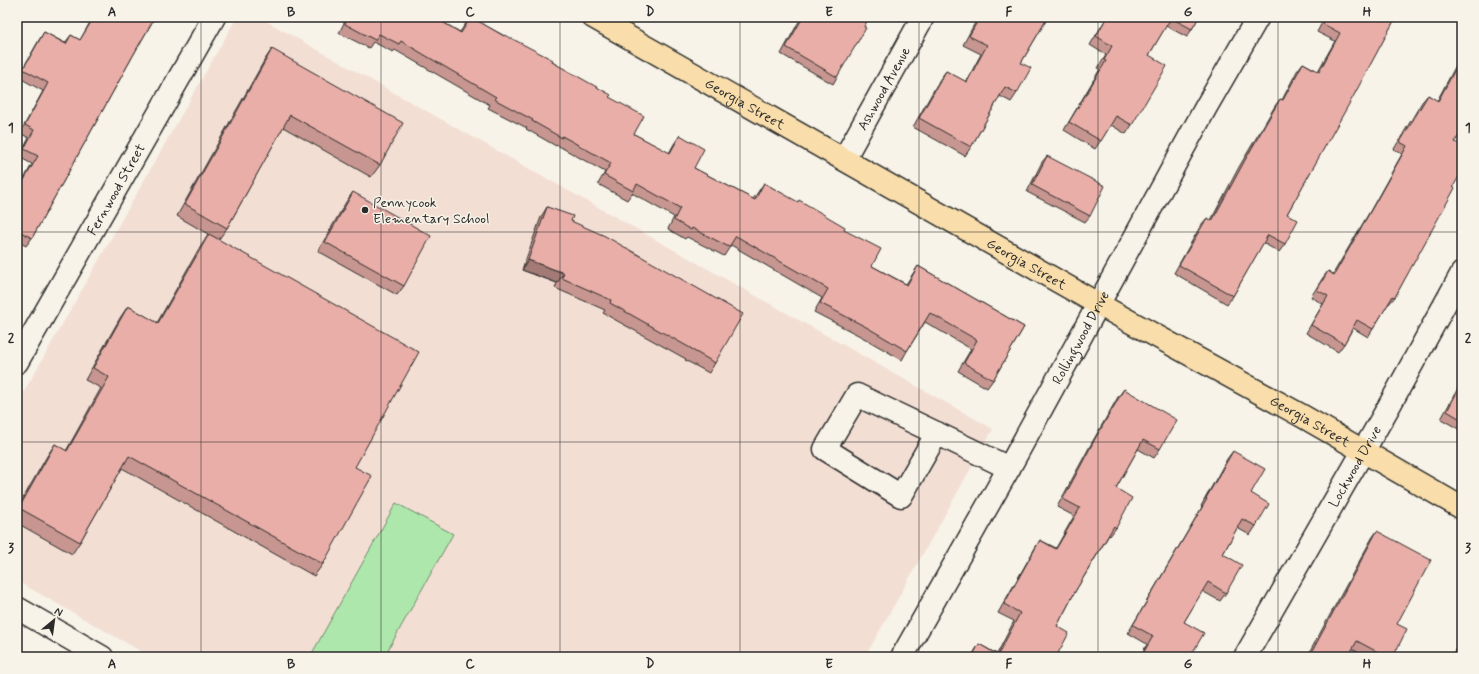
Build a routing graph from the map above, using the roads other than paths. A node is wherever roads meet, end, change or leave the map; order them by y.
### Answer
1 (214, 17) edge
2 (923, 17) edge
3 (1258, 17) edge
4 (596, 18) edge
5 (844, 159) junction
6 (1462, 274) edge
7 (1098, 304) junction
8 (17, 362) edge
9 (937, 433) junction
10 (1363, 450) junction
11 (1009, 468) junction
12 (1462, 508) edge
13 (17, 608) edge
14 (102, 657) edge
15 (902, 657) edge
16 (1245, 657) edge

1 - 8 street, Fernwood Street
2 - 5 street, Ashwood Avenue
3 - 7 street, Rollingwood Drive
4 - 5 main road, Georgia Street
5 - 7 main road, Georgia Street
6 - 10 street, Lockwood Drive
7 - 10 main road, Georgia Street
7 - 11 street, Rollingwood Drive
9 - 9 street
9 - 11 street
10 - 12 main road, Georgia Street
10 - 16 street, Lockwood Drive
11 - 15 street, Rollingwood Drive
13 - 14 street

